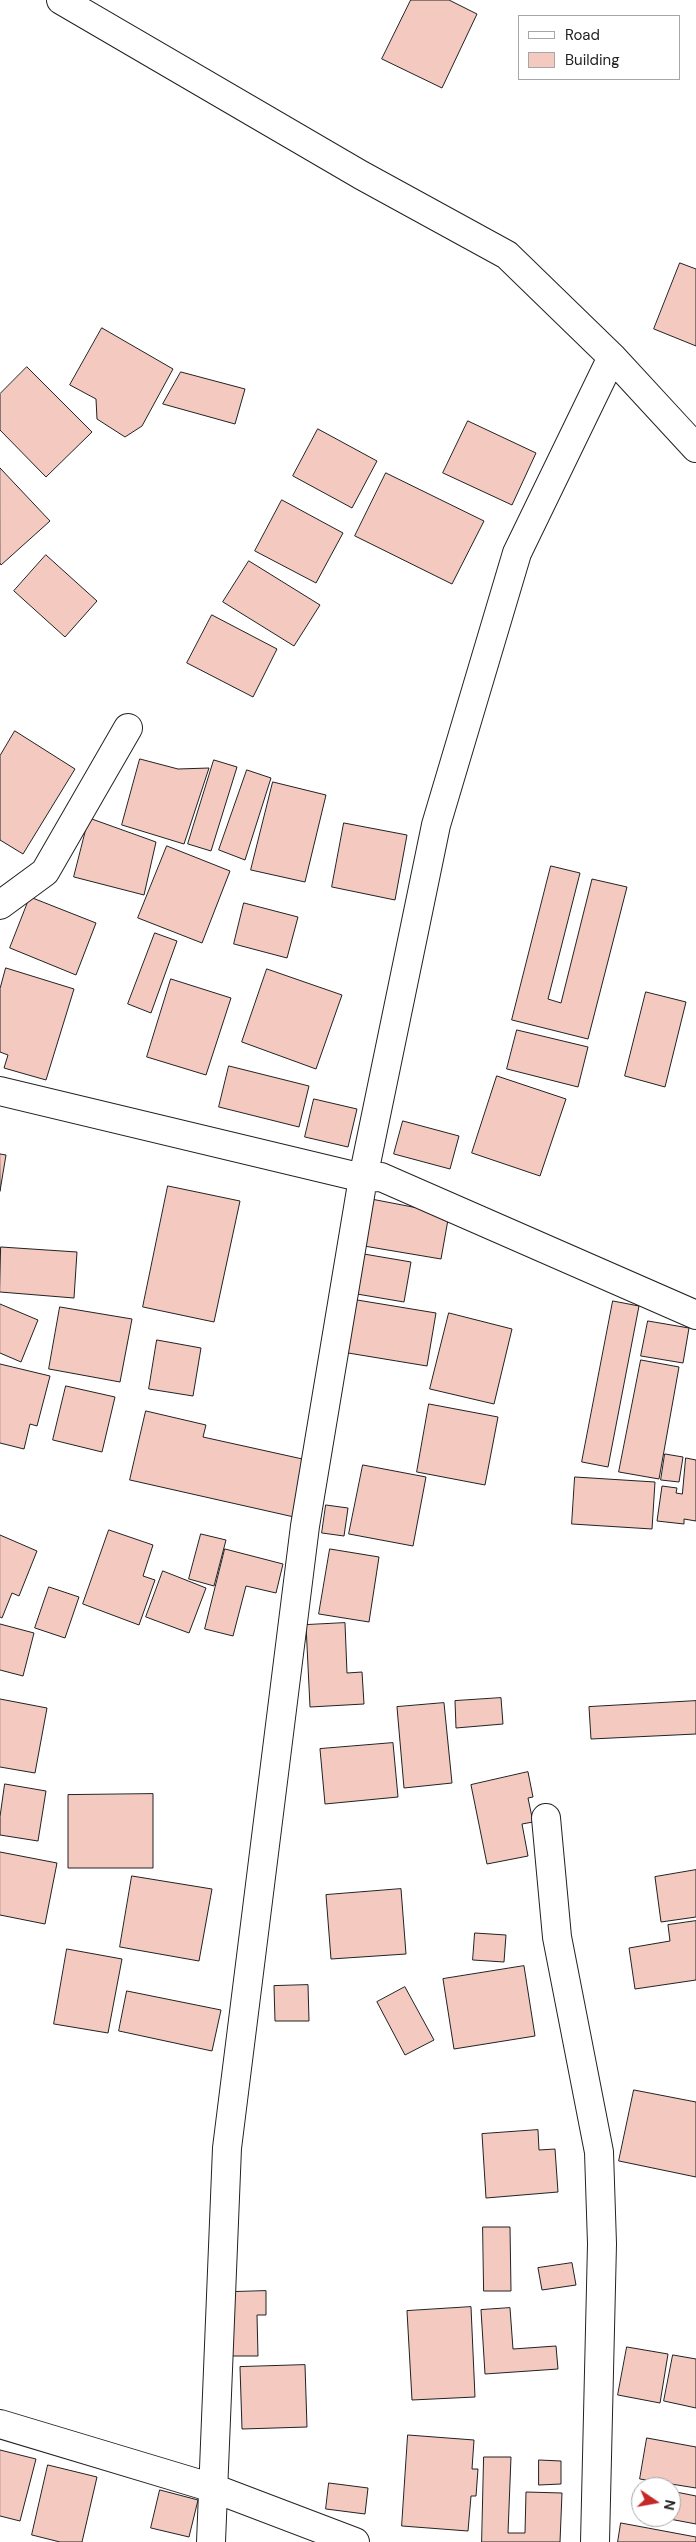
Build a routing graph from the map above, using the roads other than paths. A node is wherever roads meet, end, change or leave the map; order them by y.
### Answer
1 (61, 0) edge
2 (612, 357) junction
3 (696, 448) edge
4 (128, 728) dead end
5 (0, 905) edge
6 (0, 1091) edge
7 (363, 1178) junction
8 (696, 1315) edge
9 (546, 1818) dead end
10 (0, 2424) edge
11 (213, 2488) junction
12 (211, 2542) edge
13 (355, 2542) edge
14 (595, 2542) edge

1 - 2 street
2 - 3 street
2 - 7 street
4 - 5 street
6 - 7 street
7 - 8 street
7 - 11 street
9 - 14 street
10 - 11 street
11 - 12 street
11 - 13 street

